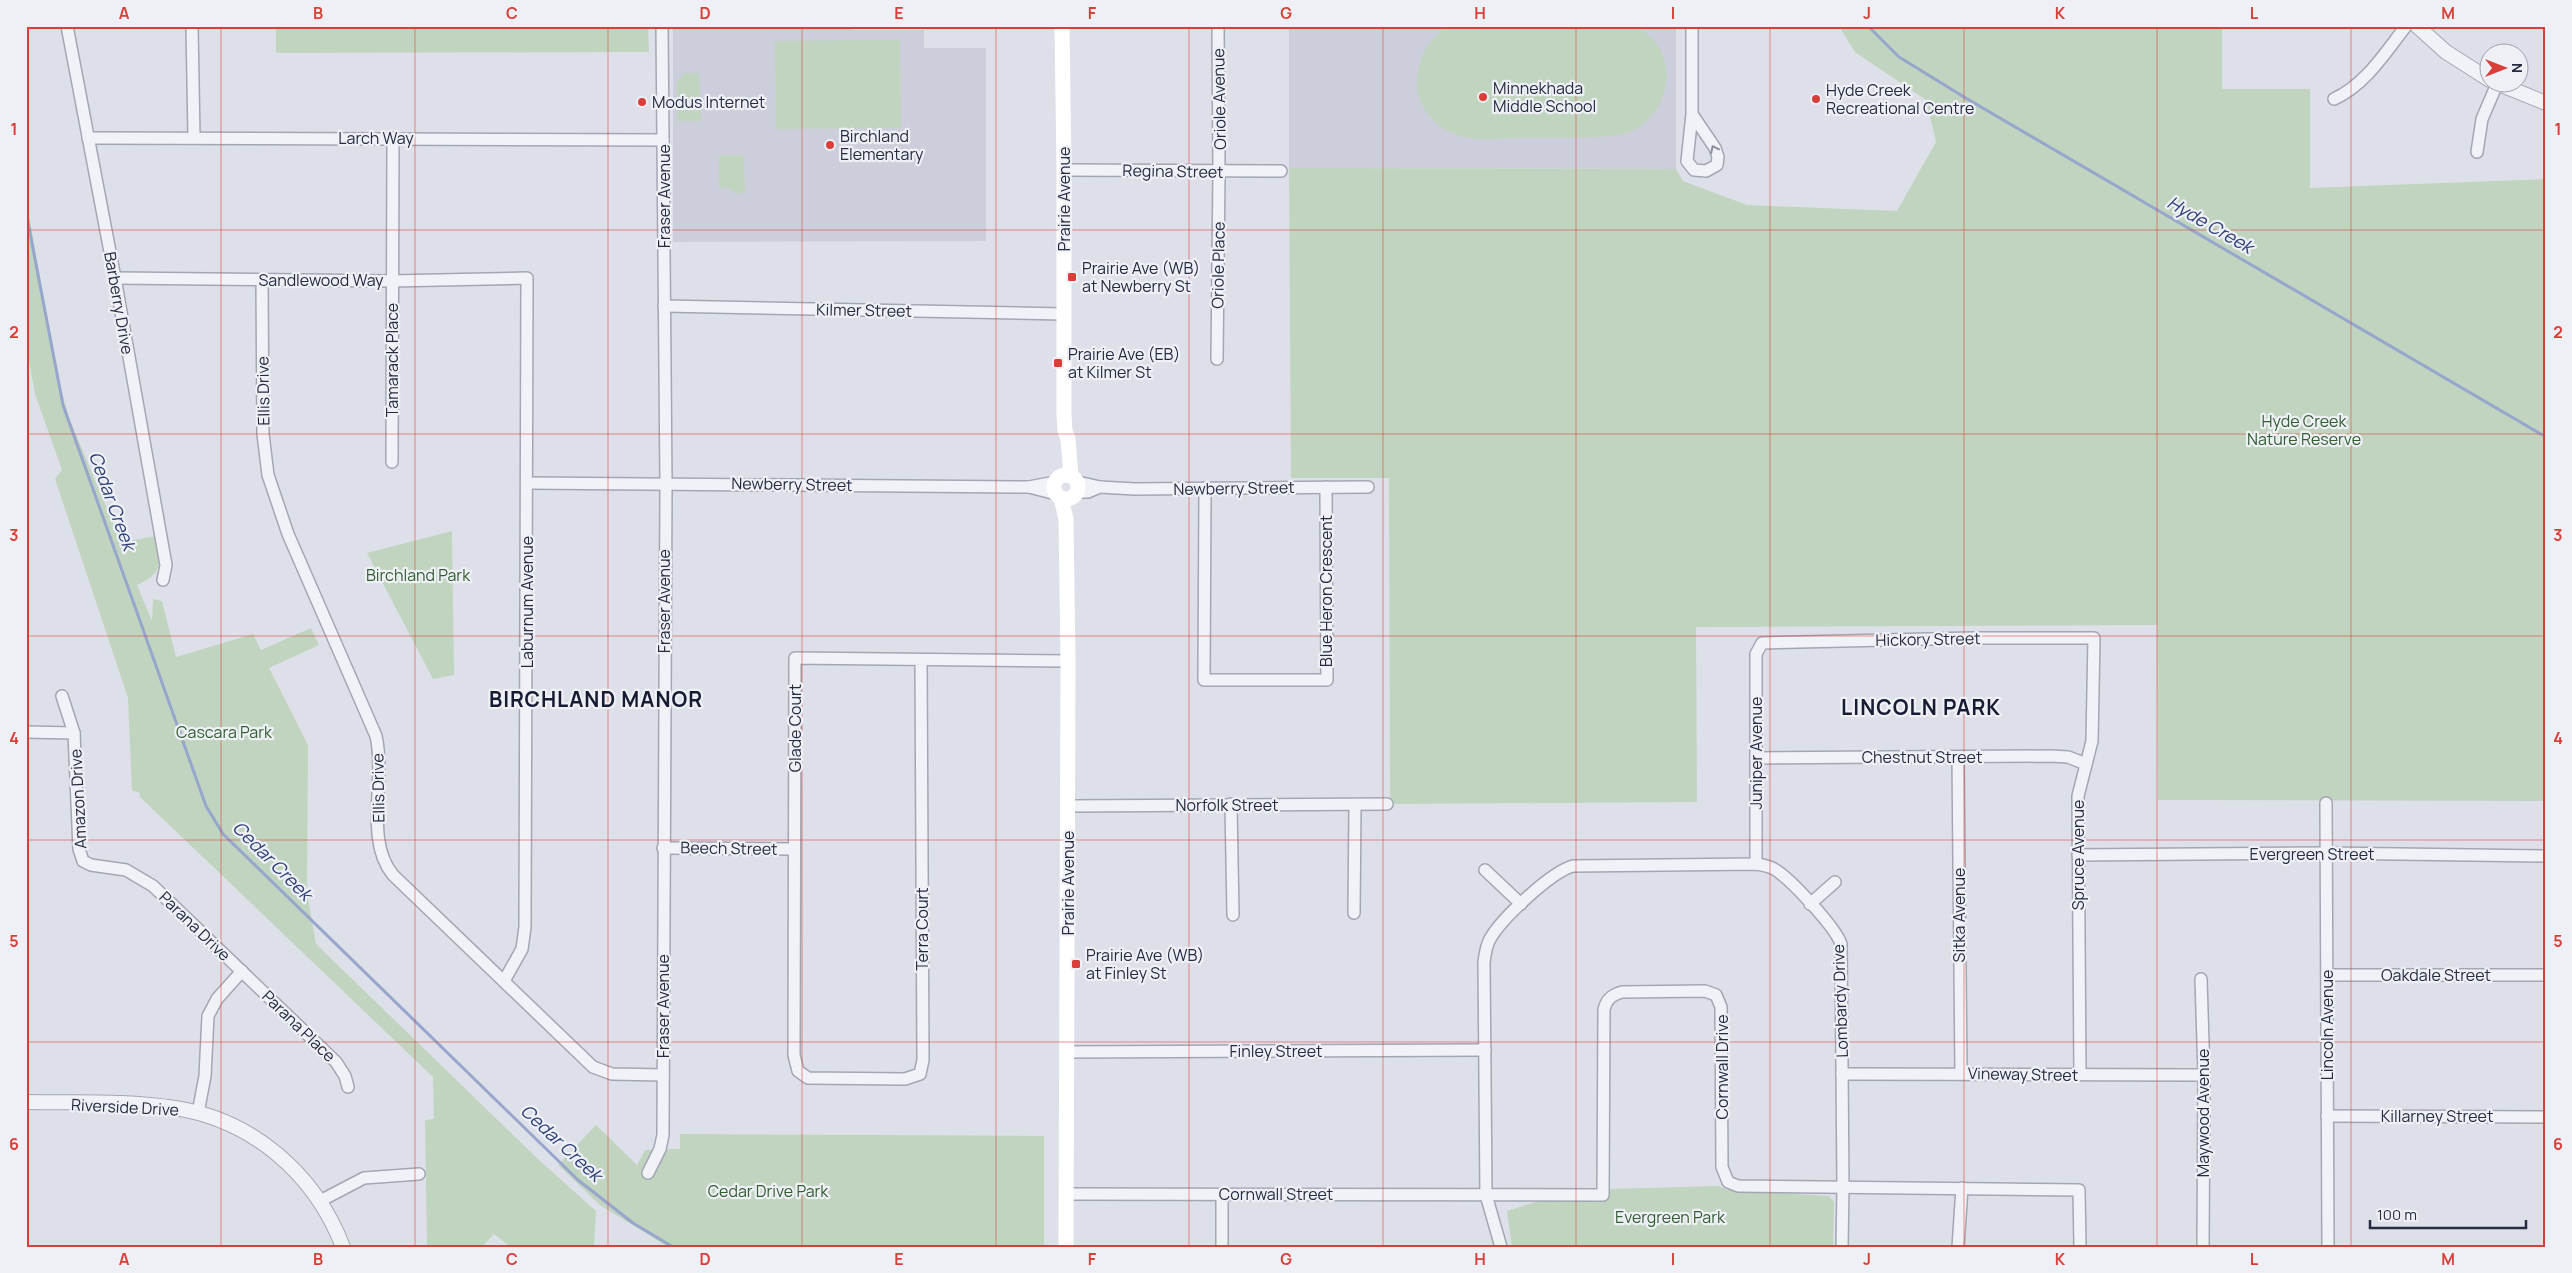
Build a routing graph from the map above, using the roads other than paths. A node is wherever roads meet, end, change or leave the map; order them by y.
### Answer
1 (67, 26) edge
2 (192, 26) edge
3 (662, 26) edge
4 (1062, 26) edge
5 (1218, 26) edge
6 (1692, 26) edge
7 (2406, 26) edge
8 (2417, 26) edge
9 (2480, 74) edge
10 (2490, 92) edge
11 (2518, 92) edge
12 (2334, 99) dead end
13 (2546, 103) edge
14 (1692, 114) junction
15 (194, 137) junction
16 (88, 138) junction
17 (393, 138) junction
18 (664, 140) junction
19 (2477, 152) dead end
20 (1064, 170) junction
21 (1281, 171) dead end
22 (1220, 172) junction
23 (115, 278) junction
24 (527, 278) joint
25 (262, 280) junction
26 (392, 281) junction
27 (664, 306) junction
28 (1064, 314) junction
29 (1217, 359) dead end
30 (392, 462) dead end
31 (527, 482) junction
32 (666, 483) junction
33 (1066, 487) junction
34 (1326, 487) junction
35 (1368, 487) dead end
36 (1205, 488) junction
37 (162, 580) dead end
38 (2094, 638) joint
39 (1762, 643) joint
40 (921, 660) junction
41 (1068, 661) junction
42 (62, 696) dead end
43 (26, 732) edge
44 (74, 733) junction
45 (1958, 757) junction
46 (1756, 758) junction
47 (2086, 764) junction
48 (1231, 804) junction
49 (1387, 804) dead end
50 (2326, 804) dead end
51 (1355, 805) junction
52 (1068, 806) junction
53 (663, 848) junction
54 (794, 849) junction
55 (2326, 853) junction
56 (2078, 855) junction
57 (2546, 856) edge
58 (86, 863) joint
59 (1756, 864) junction
60 (1485, 870) dead end
61 (1835, 882) dead end
62 (1521, 904) junction
63 (1810, 904) junction
64 (1354, 913) dead end
65 (1233, 915) dead end
66 (242, 971) junction
67 (2327, 975) junction
68 (2546, 975) edge
69 (2201, 979) dead end
70 (504, 981) junction
71 (1485, 1050) junction
72 (1067, 1052) junction
73 (798, 1071) joint
74 (1961, 1073) junction
75 (1842, 1074) junction
76 (2080, 1074) junction
77 (663, 1075) junction
78 (2204, 1075) junction
79 (348, 1087) dead end
80 (26, 1102) edge
81 (198, 1113) junction
82 (2328, 1116) junction
83 (2546, 1116) edge
84 (648, 1173) dead end
85 (419, 1174) dead end
86 (1843, 1188) junction
87 (1962, 1188) junction
88 (1066, 1194) junction
89 (1222, 1194) junction
90 (1486, 1195) junction
91 (320, 1201) junction
92 (343, 1247) edge
93 (1066, 1247) edge
94 (1222, 1247) edge
95 (1500, 1247) edge
96 (1842, 1247) edge
97 (1958, 1247) edge
98 (2080, 1247) edge
99 (2203, 1247) edge
100 (2328, 1247) edge

1 - 16 street, Barberry Drive
2 - 15 street
3 - 18 street, Fraser Avenue
4 - 20 main road, Prairie Avenue
5 - 22 street, Oriole Avenue
6 - 14 street
7 - 12 street
8 - 9 street
10 - 19 street
11 - 13 street
14 -> 14 street
15 - 16 street, Larch Way
15 - 17 street, Larch Way
16 - 23 street, Barberry Drive
17 - 18 street, Larch Way
17 - 26 street, Tamarack Place
18 - 27 street, Fraser Avenue
20 - 22 street, Regina Street
20 - 28 main road, Prairie Avenue
21 - 22 street, Regina Street
22 - 29 street, Oriole Place
23 - 25 street, Sandlewood Way
23 - 37 street, Barberry Drive
24 - 26 street, Sandlewood Way
24 - 31 street, Laburnum Avenue
25 - 26 street, Sandlewood Way
25 - 70 street, Ellis Drive
26 - 30 street, Tamarack Place
27 - 28 street, Kilmer Street
27 - 32 street, Fraser Avenue
28 - 33 main road, Prairie Avenue
31 - 32 street, Newberry Street
31 - 70 street, Laburnum Avenue
32 - 33 street, Newberry Street
32 - 53 street, Fraser Avenue
33 - 36 street, Newberry Street
33 - 41 main road, Prairie Avenue
34 - 35 street, Newberry Street
34 - 36 street, Newberry Street
34 - 36 street, Blue Heron Crescent
38 - 39 street, Hickory Street
38 - 47 street, Spruce Avenue
39 - 46 street, Juniper Avenue
40 - 41 street, Glade Court
40 - 54 street, Glade Court
40 - 73 street, Terra Court
41 - 52 main road, Prairie Avenue
42 - 44 street, Amazon Drive
43 - 44 street, Amazon Drive
44 - 58 street, Amazon Drive
45 - 46 street, Chestnut Street
45 - 47 street, Chestnut Street
45 - 74 street, Sitka Avenue
46 - 59 street, Juniper Avenue
47 - 56 street, Spruce Avenue
48 - 51 street, Norfolk Street
48 - 52 street, Norfolk Street
48 - 65 street
49 - 51 street, Norfolk Street
50 - 55 street, Lincoln Avenue
51 - 64 street
52 - 72 main road, Prairie Avenue
53 - 54 street, Beech Street
53 - 77 street, Fraser Avenue
54 - 73 street, Glade Court
55 - 56 street, Evergreen Street
55 - 57 street, Evergreen Street
55 - 67 street, Lincoln Avenue
56 - 76 street, Spruce Avenue
58 - 66 street, Parana Drive
59 - 62 street, Lombardy Drive
59 - 63 street, Lombardy Drive
60 - 62 street
61 - 63 street
62 - 71 street, Lombardy Drive
63 - 75 street, Lombardy Drive
66 - 79 street, Parana Place
66 - 81 street, Parana Drive
67 - 68 street, Oakdale Street
67 - 82 street, Lincoln Avenue
69 - 78 street, Maywood Avenue
70 - 77 street, Ellis Drive
71 - 72 street, Finley Street
71 - 90 street, Lombardy Drive
72 - 88 main road, Prairie Avenue
74 - 75 street, Vineway Street
74 - 76 street, Vineway Street
75 - 86 street, Lombardy Drive
76 - 78 street, Vineway Street
77 - 84 street, Fraser Avenue
78 - 99 street, Maywood Avenue
80 - 81 street, Riverside Drive
81 - 91 street, Riverside Drive
82 - 83 street, Killarney Street
82 - 100 street, Lincoln Avenue
85 - 91 street
86 - 87 street, Cornwall Drive
86 - 90 street, Cornwall Drive
86 - 96 street, Lombardy Drive
87 - 97 street
87 - 98 street, Cornwall Drive
88 - 89 street, Cornwall Street
88 - 93 main road, Prairie Avenue
89 - 90 street, Cornwall Street
89 - 94 street
90 - 95 street, Lombardy Drive
91 - 92 street, Riverside Drive

